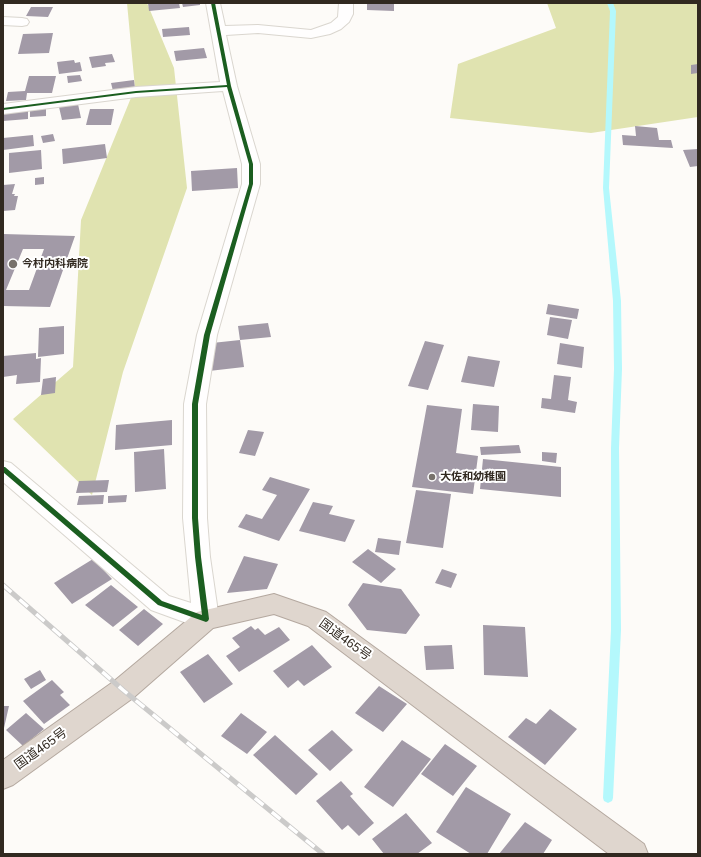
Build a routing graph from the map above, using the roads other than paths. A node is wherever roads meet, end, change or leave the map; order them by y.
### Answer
1 (213, 3) edge
2 (346, 3) edge
3 (3, 21) edge
4 (22, 22) dead end
5 (218, 31) junction
6 (229, 86) junction
7 (3, 109) edge
8 (3, 470) edge
9 (206, 619) junction
10 (3, 776) edge
11 (633, 854) edge

1 - 5 street
2 - 5 street
3 - 4 street
5 - 6 street
6 - 7 street
6 - 9 street
8 - 9 street
9 - 10 highway, 国道465号
9 - 11 highway, 国道465号

